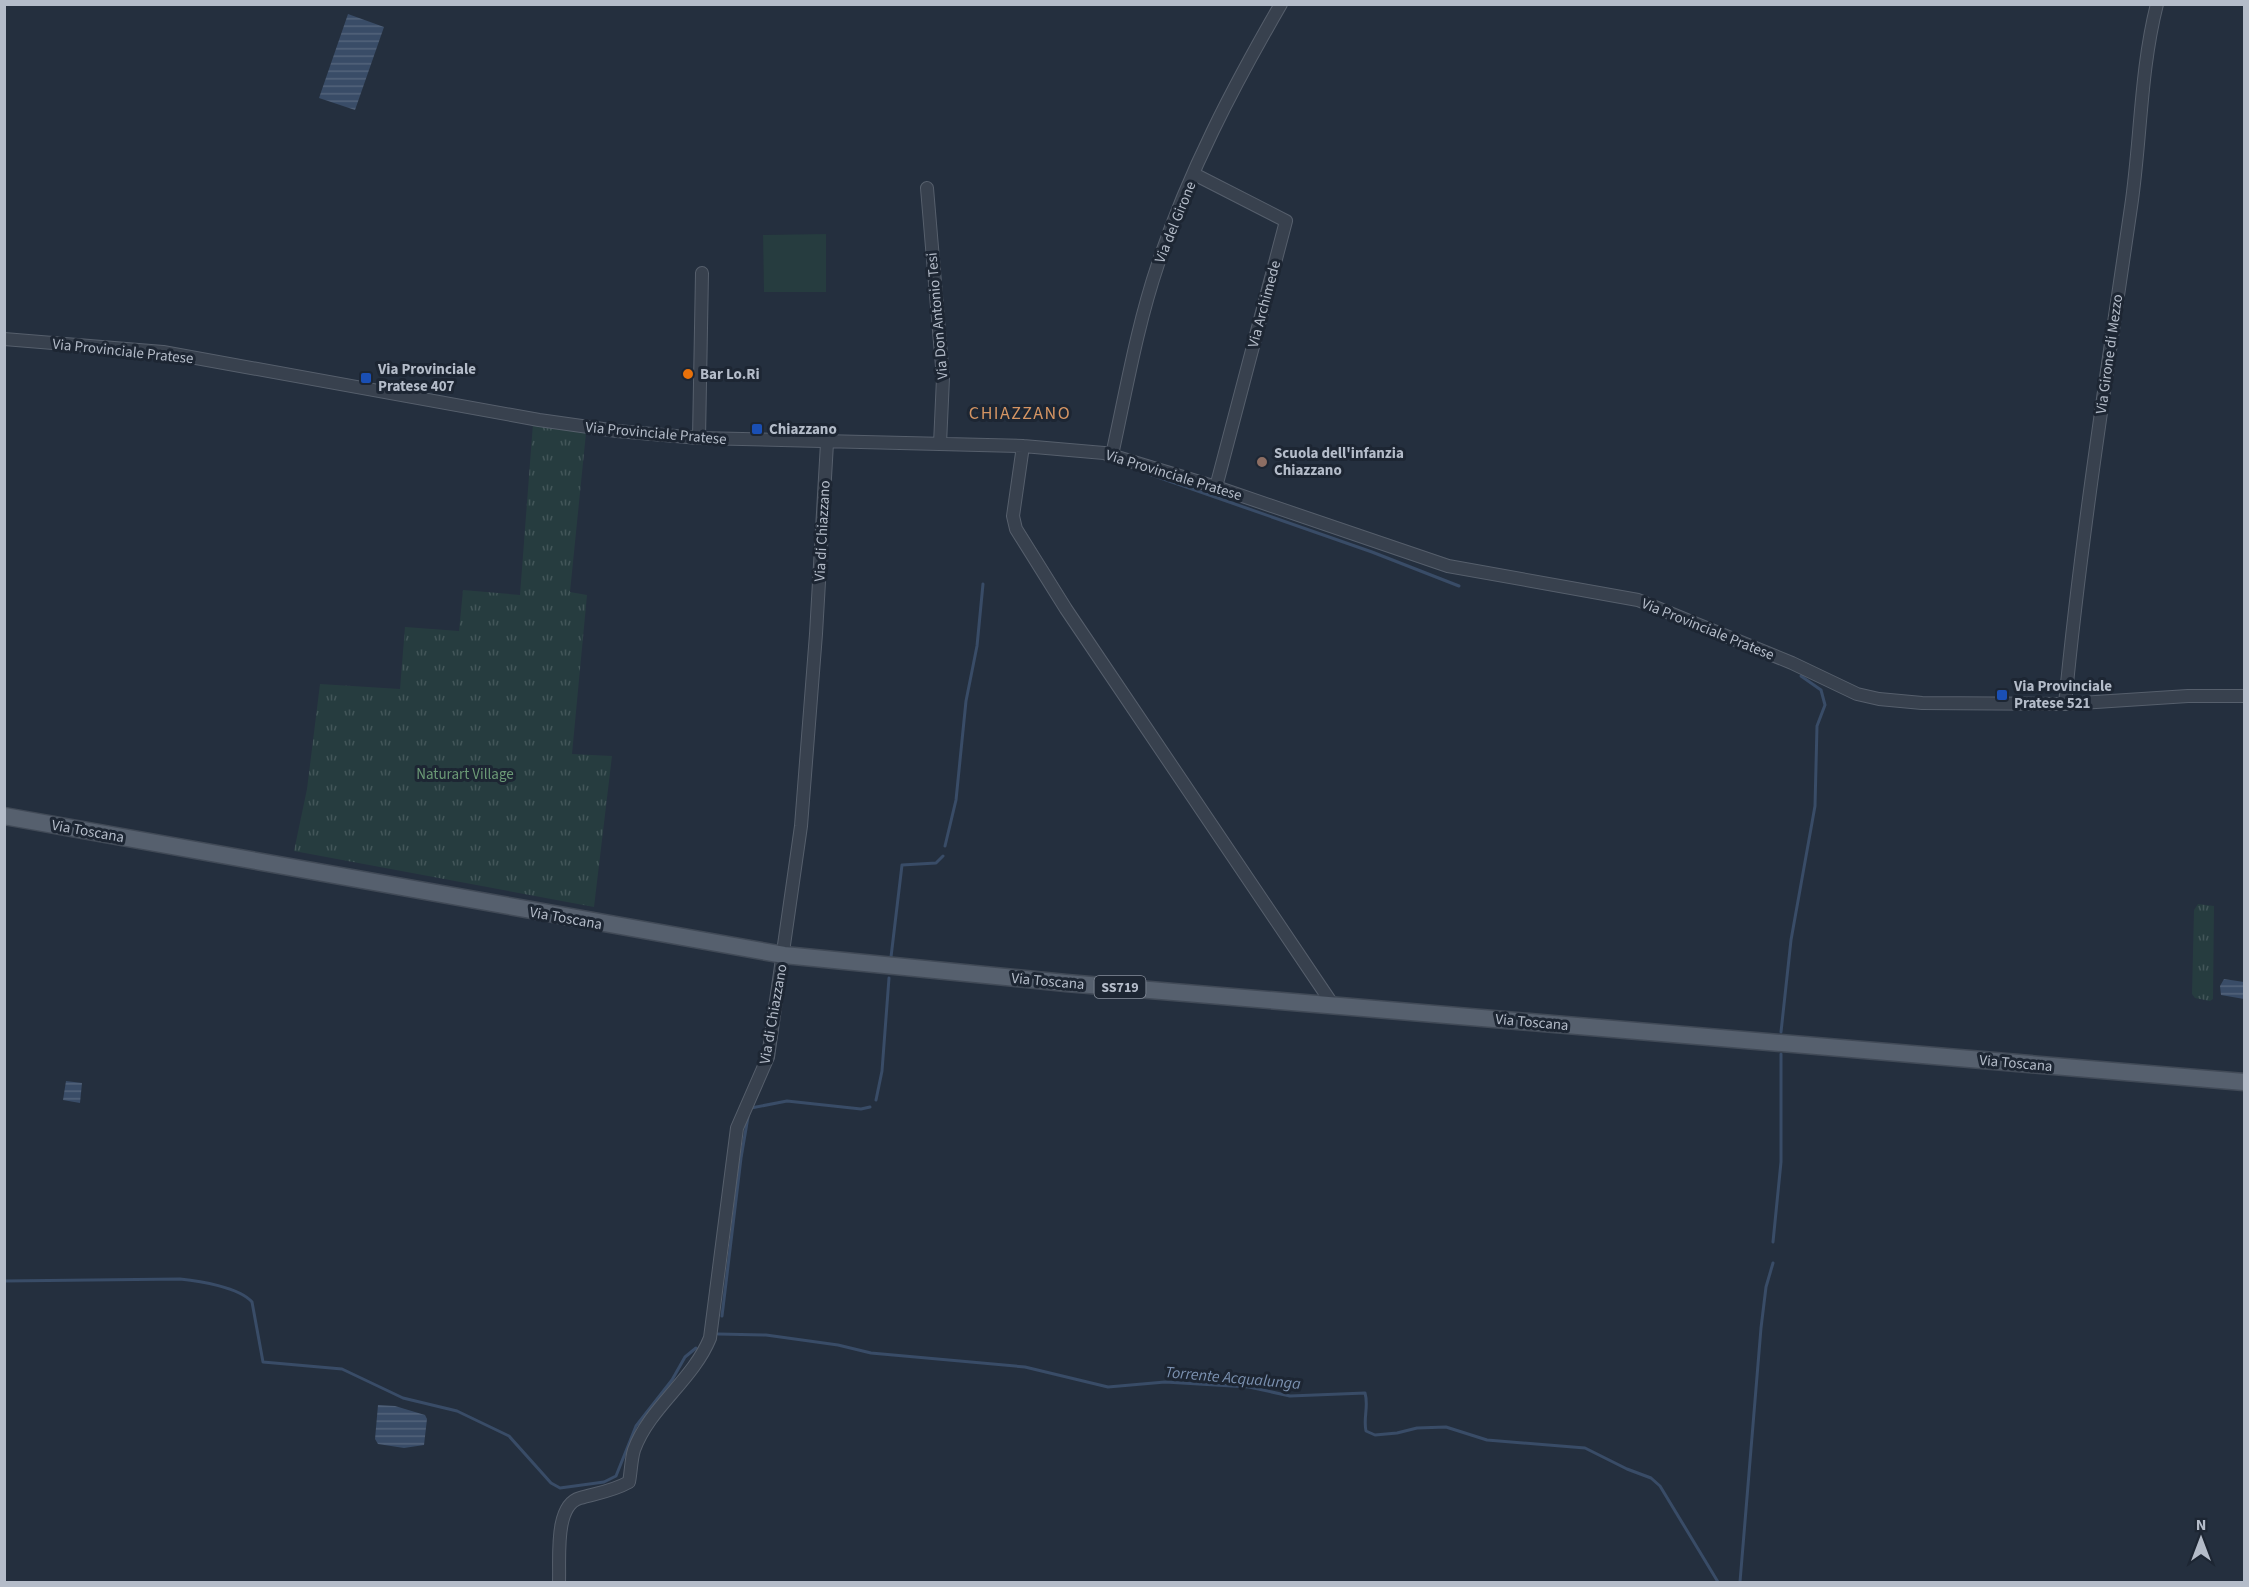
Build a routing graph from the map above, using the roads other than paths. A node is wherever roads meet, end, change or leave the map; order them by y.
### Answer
1 (1281, 4) edge
2 (2157, 4) edge
3 (1194, 174) junction
4 (927, 188) dead end
5 (702, 273) dead end
6 (4, 339) edge
7 (699, 438) junction
8 (827, 443) junction
9 (940, 444) junction
10 (1023, 446) junction
11 (1112, 455) junction
12 (1216, 487) junction
13 (2244, 696) edge
14 (2065, 704) junction
15 (4, 816) edge
16 (784, 955) junction
17 (1333, 1005) junction
18 (2244, 1082) edge
19 (559, 1582) edge

1 - 3 street, Via del Girone
2 - 14 street, Via Girone di Mezzo
3 - 11 street, Via del Girone
3 - 12 street, Via Archimede
4 - 9 street, Via Don Antonio Tesi
5 - 7 street
6 - 7 street, Via Provinciale Pratese
7 - 8 street, Via Provinciale Pratese
8 - 9 street, Via Provinciale Pratese
8 - 16 street, Via di Chiazzano
9 - 10 street, Via Provinciale Pratese
10 - 11 street, Via Provinciale Pratese
10 - 17 street
11 - 12 street, Via Provinciale Pratese
12 - 14 street, Via Provinciale Pratese
13 - 14 street, Via Provinciale Pratese
15 - 16 main road, Via Toscana / SS719
16 - 17 main road, Via Toscana / SS719
16 - 19 street, Via di Chiazzano
17 - 18 main road, Via Toscana / SS719

